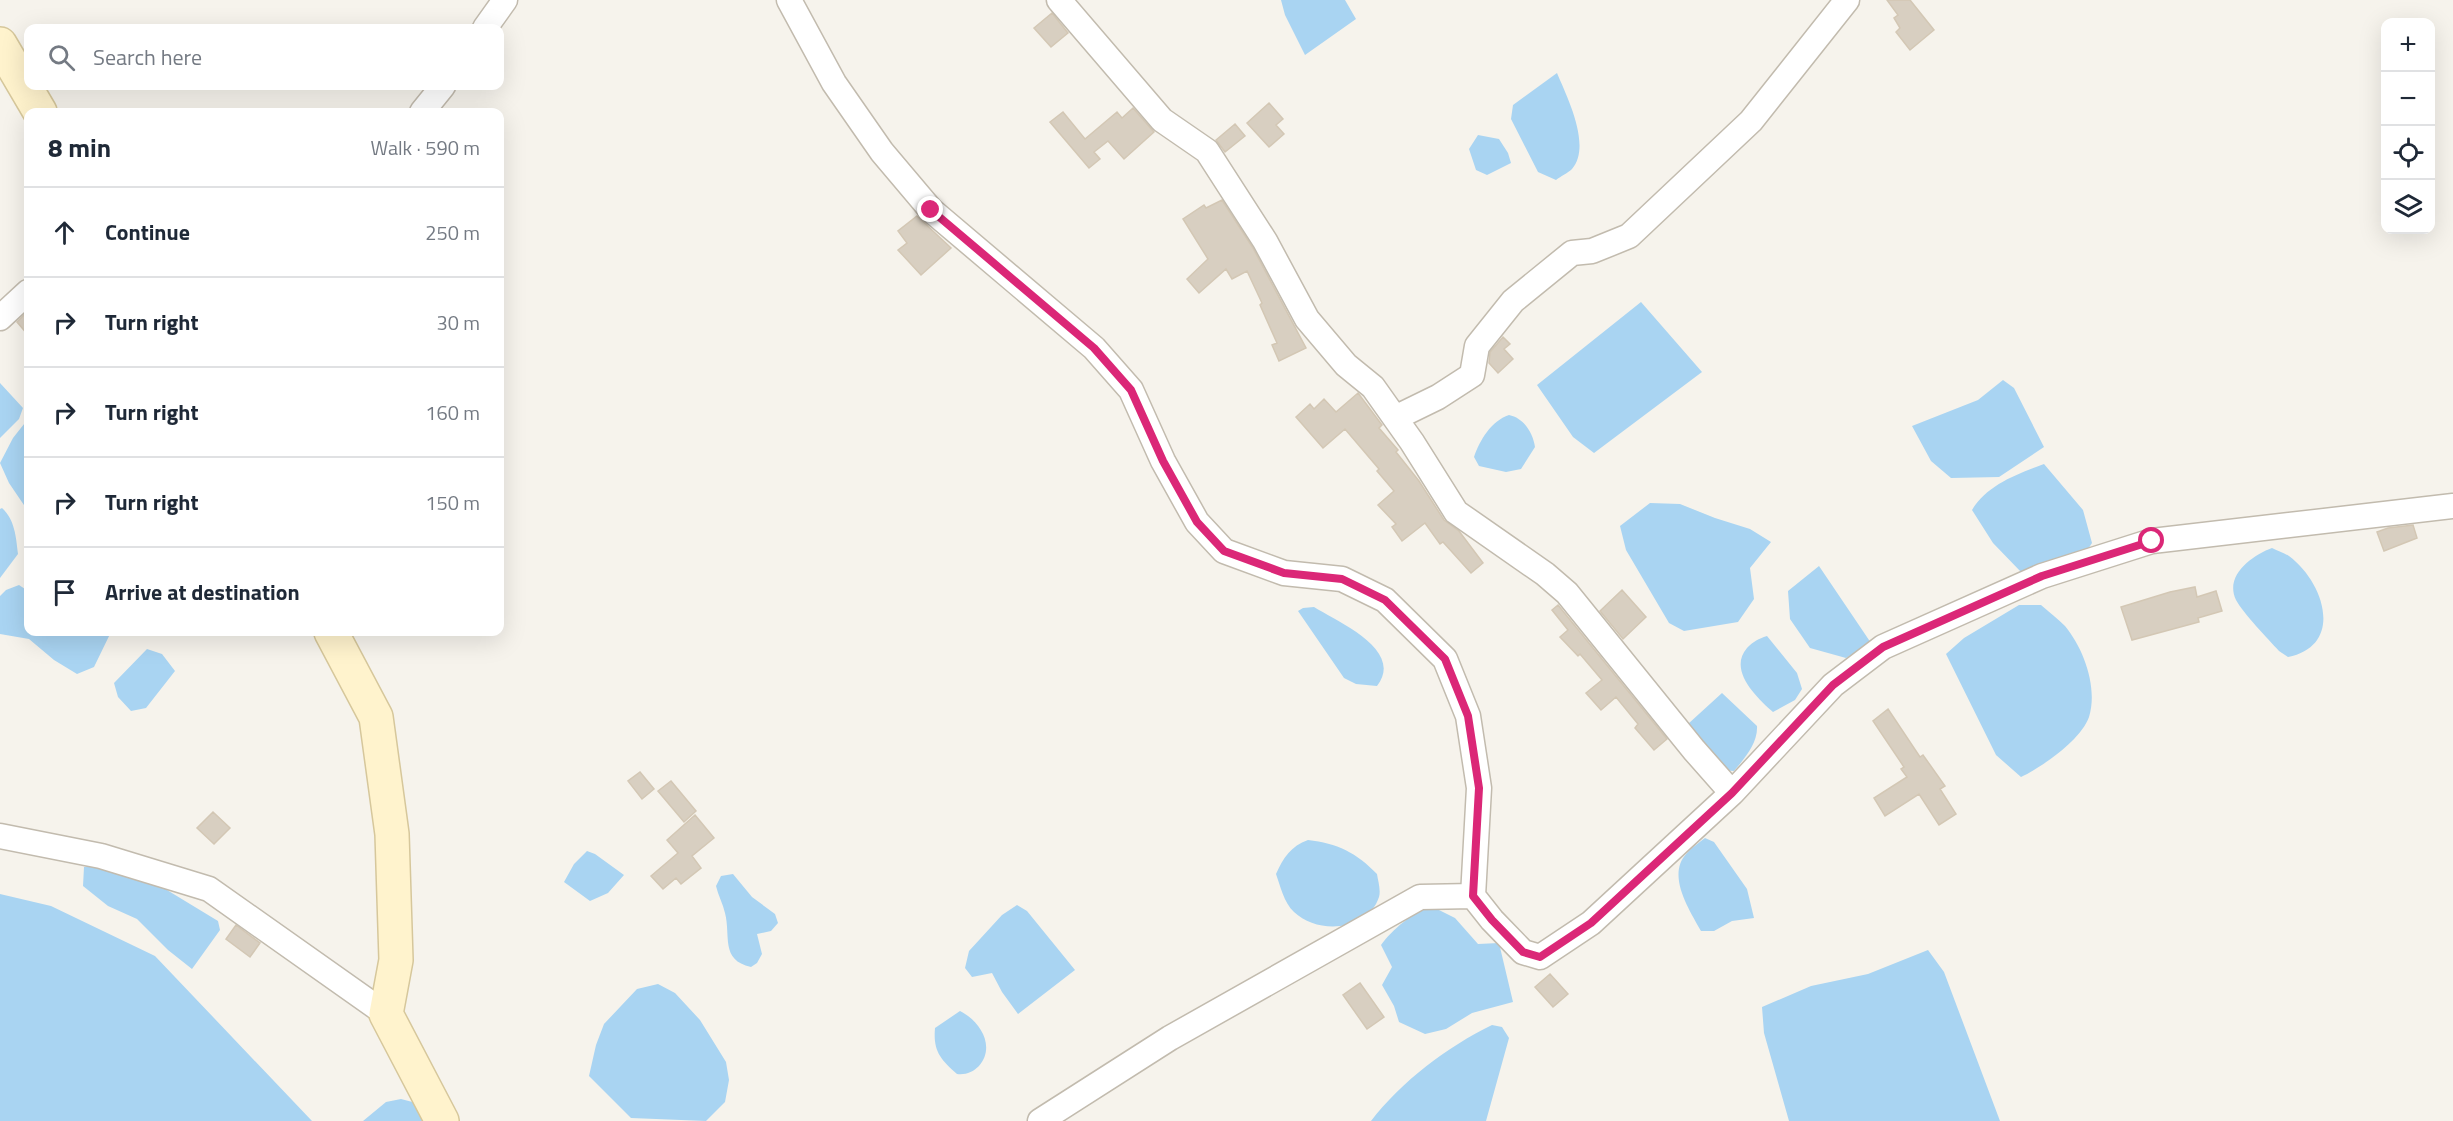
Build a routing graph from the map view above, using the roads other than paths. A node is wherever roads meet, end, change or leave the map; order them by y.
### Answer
1 (505, 0) edge
2 (789, 0) edge
3 (1059, 0) edge
4 (1846, 0) edge
5 (488, 24) edge
6 (0, 45) edge
7 (24, 85) edge
8 (27, 90) edge
9 (440, 90) edge
10 (38, 108) edge
11 (425, 108) edge
12 (24, 296) edge
13 (0, 318) edge
14 (1395, 418) junction
15 (2453, 506) edge
16 (333, 636) edge
17 (1732, 793) junction
18 (0, 836) edge
19 (1473, 896) junction
20 (386, 1014) junction
21 (442, 1121) edge
22 (1040, 1121) edge

1 - 5 street
2 - 19 street
3 - 14 street
4 - 14 street
6 - 7 street
8 - 10 street
9 - 11 street
12 - 13 street
14 - 17 street
15 - 17 street
16 - 20 street
17 - 19 street
18 - 20 street
19 - 22 street
20 - 21 street

